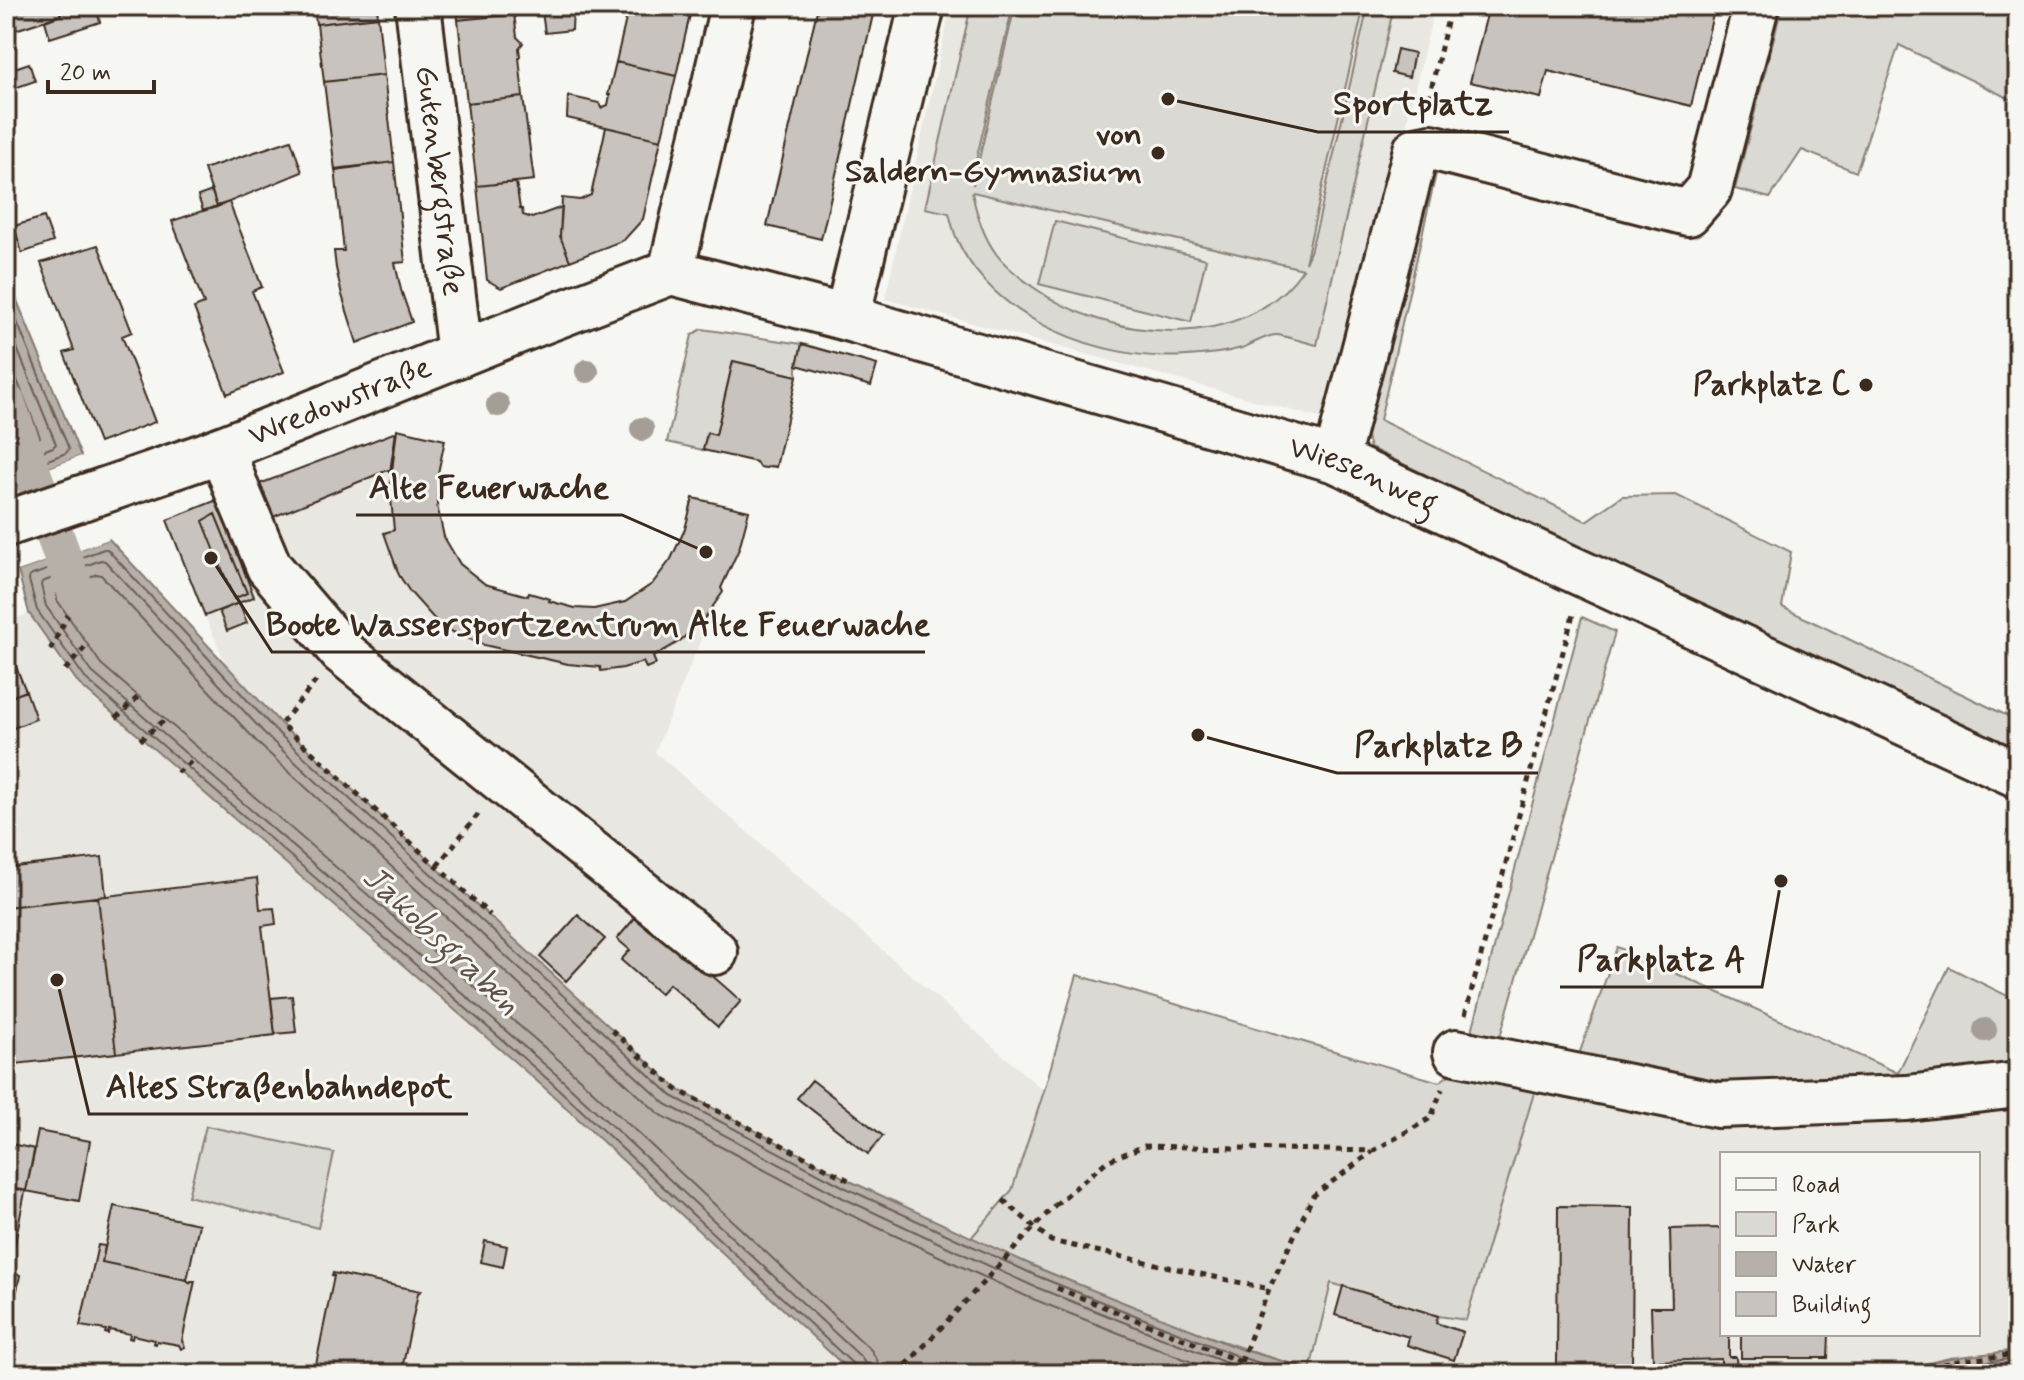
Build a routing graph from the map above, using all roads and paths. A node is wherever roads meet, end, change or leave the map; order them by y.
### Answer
1 (418, 6) edge
2 (733, 6) edge
3 (922, 6) edge
4 (1451, 6) edge
5 (1756, 6) edge
6 (1416, 150) junction
7 (671, 272) junction
8 (847, 318) junction
9 (460, 354) junction
10 (222, 449) junction
11 (1336, 460) junction
12 (6, 524) edge
13 (1584, 576) junction
14 (68, 615) dead end
15 (87, 645) dead end
16 (50, 650) dead end
17 (341, 651) junction
18 (65, 670) dead end
19 (139, 696) dead end
20 (116, 718) dead end
21 (166, 719) dead end
22 (140, 740) dead end
23 (193, 760) dead end
24 (177, 773) dead end
25 (2018, 775) edge
26 (503, 783) junction
27 (437, 866) dead end
28 (490, 915) dead end
29 (715, 952) dead end
30 (612, 1030) dead end
31 (1456, 1052) junction
32 (2018, 1085) edge
33 (1373, 1151) junction
34 (852, 1182) dead end
35 (1003, 1200) dead end
36 (1057, 1288) dead end
37 (1269, 1289) junction
38 (2018, 1354) edge
39 (1241, 1362) junction
40 (898, 1374) edge
41 (1241, 1374) edge
42 (1896, 1374) edge

1 - 9 street, Gutenbergstraße
2 - 7 street
3 - 8 street
4 - 6 path
5 - 6 street
6 - 11 street
7 - 8 street, Wiesenweg
7 - 9 street, Wredowstraße
8 - 11 street, Wiesenweg
9 - 10 street, Wredowstraße
10 - 12 street, Wredowstraße
10 - 17 street
11 - 13 street, Wiesenweg
13 - 25 street, Wiesenweg
13 - 31 path
14 - 16 path
15 - 18 path
17 - 26 street
17 - 28 path
19 - 20 path
21 - 22 path
23 - 24 path
26 - 27 path
26 - 29 street
30 - 34 path
31 - 32 street
31 - 33 path
33 - 37 path
33 - 40 path, bridge
35 - 37 path
36 - 39 path
37 - 39 path
38 - 42 path
39 - 41 path

